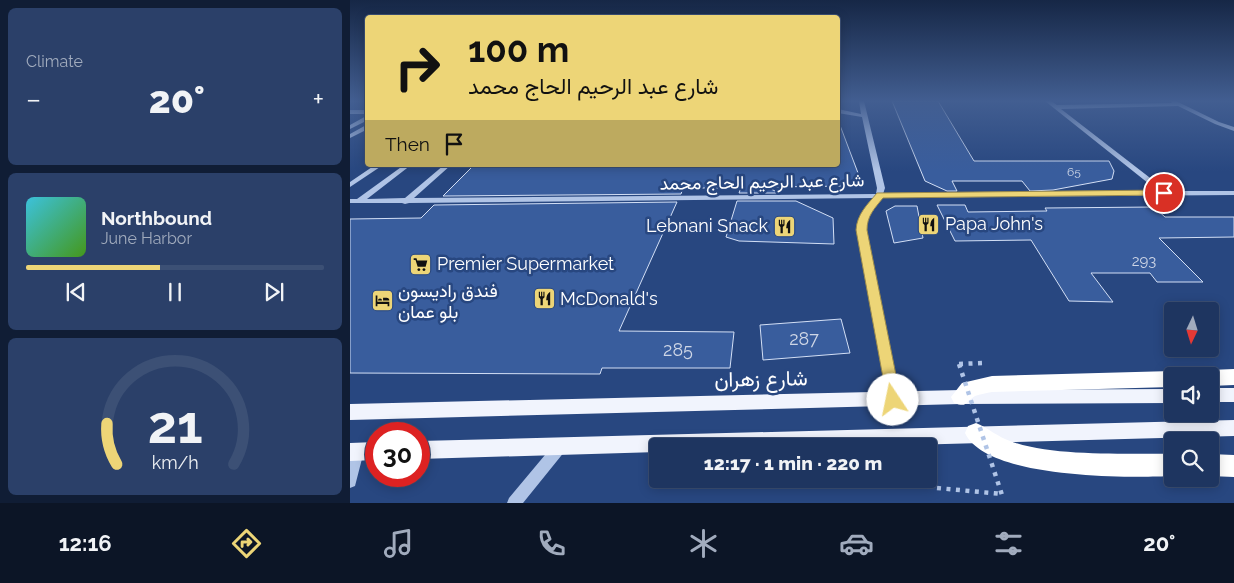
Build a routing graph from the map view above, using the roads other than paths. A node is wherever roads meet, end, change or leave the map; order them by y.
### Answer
1 (867, 124) edge
2 (1079, 124) edge
3 (1221, 124) edge
4 (365, 128) edge
5 (1234, 129) edge
6 (350, 136) edge
7 (377, 167) edge
8 (405, 167) edge
9 (446, 167) edge
10 (350, 186) edge
11 (1164, 193) junction
12 (1234, 193) edge
13 (880, 195) junction
14 (354, 201) edge
15 (405, 202) junction
16 (1234, 377) edge
17 (1219, 378) edge
18 (1164, 379) edge
19 (1219, 395) edge
20 (1234, 395) edge
21 (1164, 396) edge
22 (961, 397) junction
23 (893, 400) junction
24 (350, 412) edge
25 (1234, 428) edge
26 (976, 433) junction
27 (560, 447) junction
28 (430, 450) edge
29 (361, 451) edge
30 (1164, 465) edge
31 (1219, 465) edge
32 (1234, 466) edge
33 (350, 481) edge
34 (514, 503) edge

1 - 13 street
2 - 11 street
3 - 5 street
4 - 6 street
7 - 10 street
8 - 14 street
9 - 15 street
11 - 12 street, شارع عبد الرحيم الحاج محمد
11 - 13 street, شارع عبد الرحيم الحاج محمد
13 - 15 street, شارع عبد الرحيم الحاج محمد
13 - 23 street
14 - 15 street, شارع عبد الرحيم الحاج محمد
16 - 17 highway
18 - 22 highway
19 - 20 main road
21 - 22 main road, شارع زهران
22 - 23 main road, شارع زهران
23 - 24 main road, شارع زهران
25 - 26 main road
26 - 27 main road
26 - 30 highway
27 - 28 main road
27 - 34 street
29 - 33 street
31 - 32 highway

